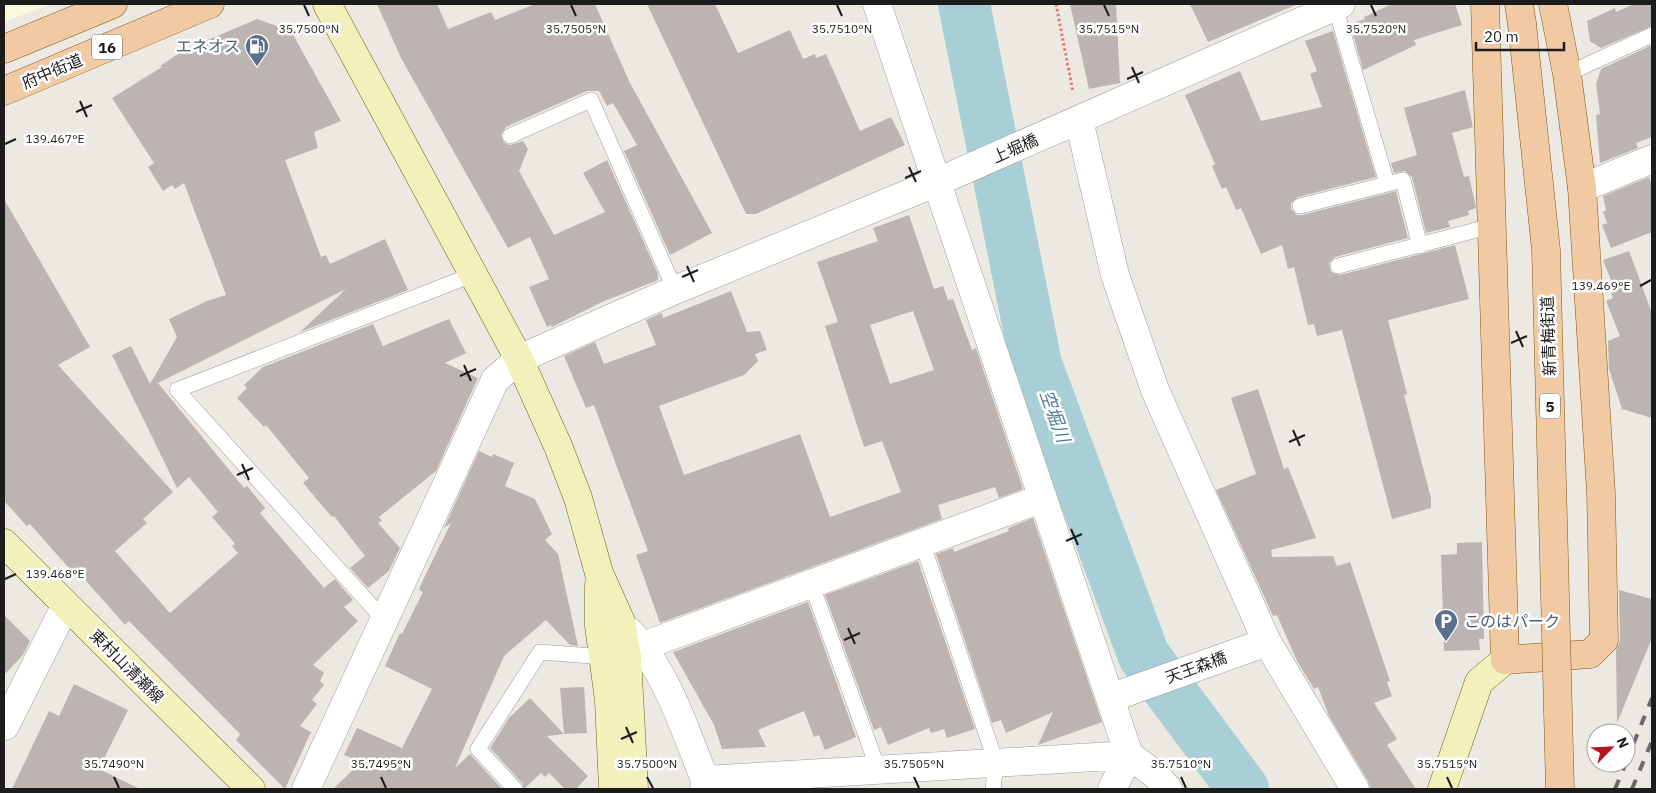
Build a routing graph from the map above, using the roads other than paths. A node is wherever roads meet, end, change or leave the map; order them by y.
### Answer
1 (113, 4) edge
2 (210, 4) edge
3 (327, 4) edge
4 (878, 4) edge
5 (1485, 4) edge
6 (1553, 4) edge
7 (1338, 5) edge
8 (1520, 14) edge
9 (1652, 35) edge
10 (4, 49) edge
11 (1567, 74) junction
12 (4, 91) edge
13 (1074, 122) junction
14 (510, 136) dead end
15 (1652, 159) edge
16 (949, 176) junction
17 (1387, 183) junction
18 (1582, 188) junction
19 (1300, 206) dead end
20 (1492, 226) junction
21 (1420, 246) junction
22 (1338, 266) dead end
23 (472, 275) junction
24 (675, 290) junction
25 (519, 359) junction
26 (1043, 498) junction
27 (922, 542) junction
28 (4, 543) edge
29 (599, 573) junction
30 (810, 583) junction
31 (66, 605) junction
32 (385, 621) junction
33 (621, 622) junction
34 (1260, 644) junction
35 (642, 646) junction
36 (604, 657) junction
37 (1505, 660) junction
38 (1110, 698) junction
39 (4, 726) edge
40 (1129, 755) junction
41 (996, 763) junction
42 (878, 769) junction
43 (704, 785) edge
44 (251, 789) edge
45 (306, 789) edge
46 (515, 789) edge
47 (612, 789) edge
48 (634, 789) edge
49 (993, 789) edge
50 (1112, 789) edge
51 (1168, 789) edge
52 (1355, 789) edge
53 (1442, 789) edge
54 (1560, 789) edge

1 - 10 main road, 16
2 - 12 main road, 府中街道 / 16
3 - 23 street
4 - 16 street
5 - 20 main road
6 - 11 main road
7 - 13 street, 上堀橋
7 - 17 lane
8 - 54 main road, 新青梅街道 / 5, bridge
9 - 11 lane
11 - 18 main road
13 - 16 street, 上堀橋
13 - 34 street
14 - 24 lane
15 - 18 street
16 - 24 street, 上堀橋
16 - 26 street
17 - 19 lane
17 - 21 lane
18 - 37 main road
20 - 21 lane
20 - 37 main road
21 - 22 lane
23 - 25 street
23 - 32 lane
24 - 25 street, 上堀橋
25 - 29 street
25 - 32 street, 上堀橋
26 - 27 street
26 - 38 street
27 - 30 street
27 - 41 lane
28 - 31 street, 東村山清瀬線
29 - 33 street
29 - 36 street
30 - 35 street
30 - 42 lane
31 - 39 street
31 - 44 street, 東村山清瀬線
32 - 45 street, 上堀橋
33 - 35 street
33 - 48 street
34 - 38 street, 天王森橋
34 - 52 street
35 - 43 street
36 - 46 lane
36 - 47 street
37 - 53 street
38 - 40 street
40 - 41 street
40 - 50 street
40 - 51 street
41 - 42 street
41 - 49 lane
42 - 43 street

